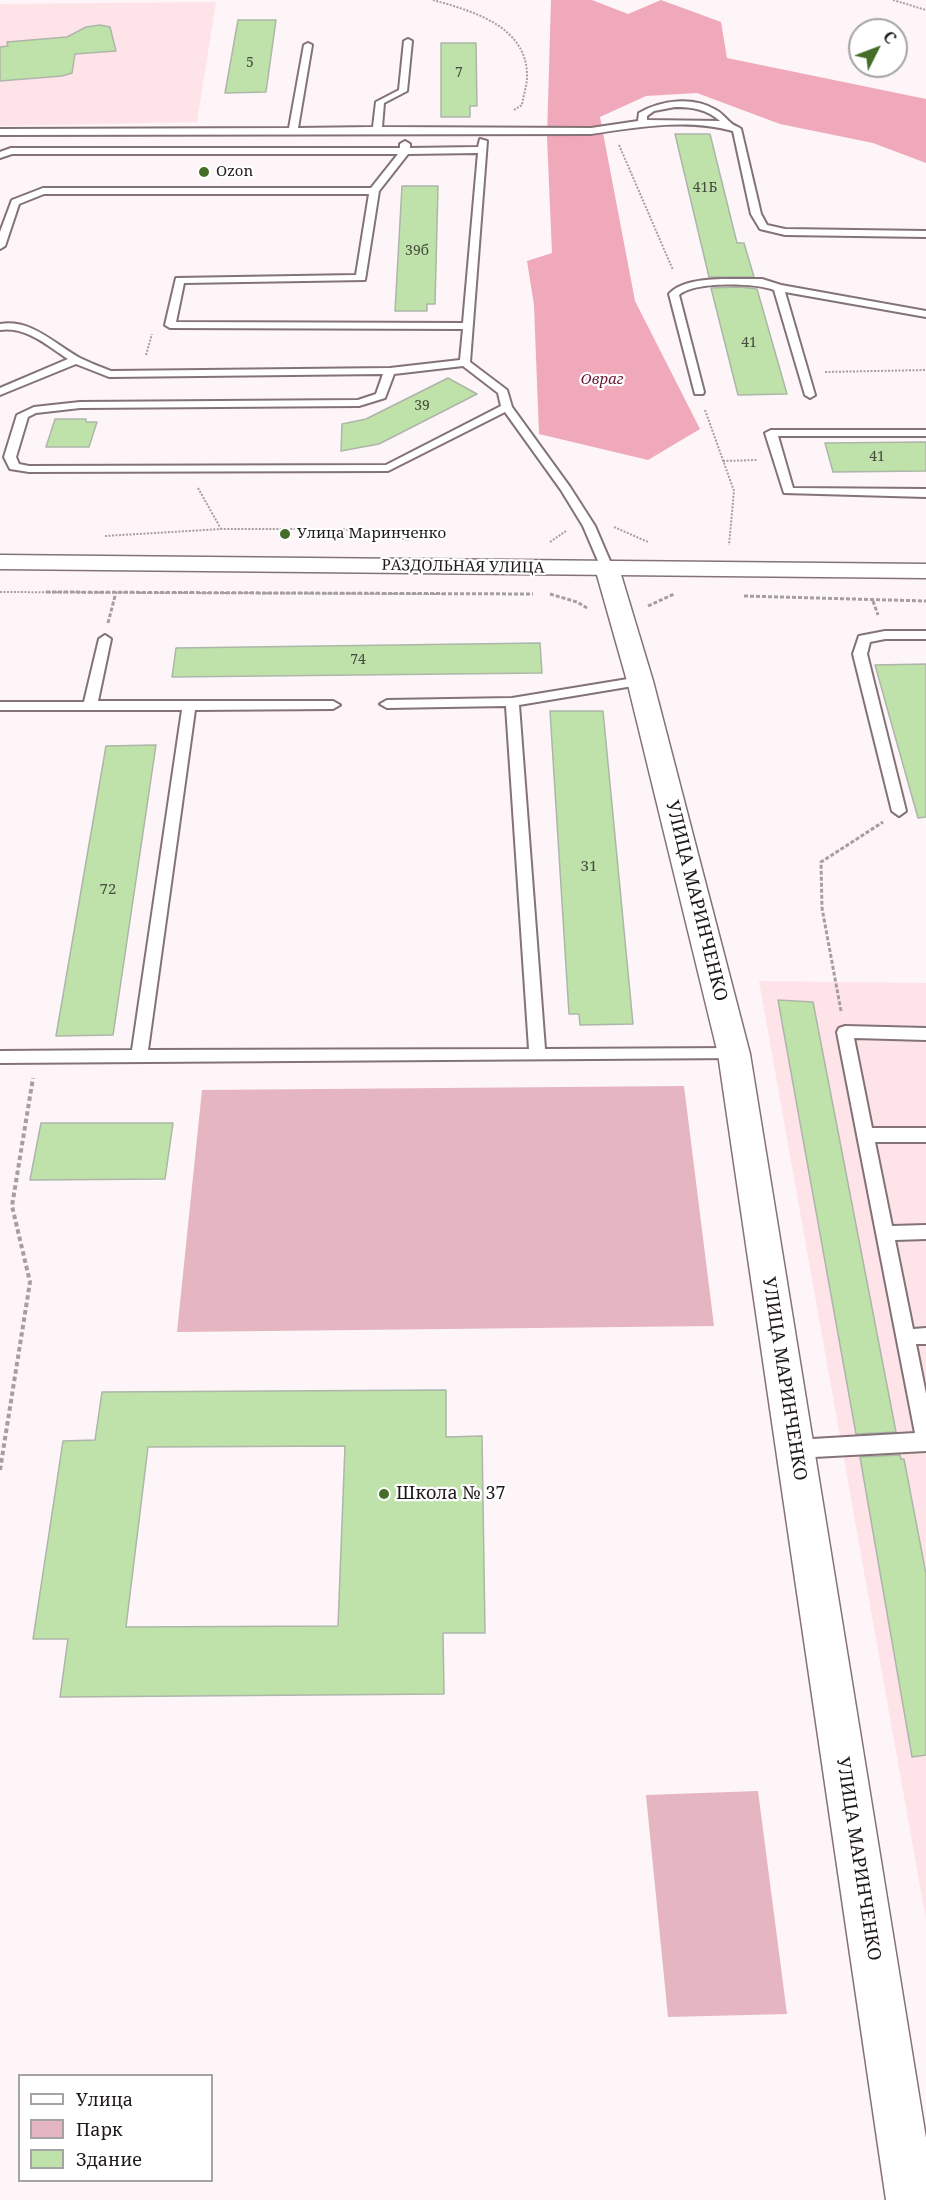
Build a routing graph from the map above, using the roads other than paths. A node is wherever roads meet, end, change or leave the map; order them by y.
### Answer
1 (408, 40) dead end
2 (308, 45) dead end
3 (643, 123) junction
4 (728, 125) junction
5 (377, 130) junction
6 (404, 130) junction
7 (293, 131) junction
8 (0, 132) edge
9 (484, 132) junction
10 (482, 150) junction
11 (405, 151) junction
12 (0, 155) edge
13 (374, 191) junction
14 (926, 234) edge
15 (0, 246) edge
16 (779, 288) junction
17 (926, 315) edge
18 (466, 326) junction
19 (0, 327) edge
20 (76, 360) junction
21 (465, 363) junction
22 (390, 371) junction
23 (0, 392) edge
24 (699, 392) road end
25 (810, 395) dead end
26 (507, 407) junction
27 (926, 433) edge
28 (926, 493) edge
29 (0, 562) edge
30 (607, 568) junction
31 (926, 571) edge
32 (926, 635) edge
33 (105, 639) road end
34 (640, 681) junction
35 (512, 702) junction
36 (387, 704) dead end
37 (189, 705) junction
38 (333, 705) dead end
39 (0, 706) edge
40 (90, 706) junction
41 (899, 812) road end
42 (926, 1034) edge
43 (734, 1053) junction
44 (537, 1054) junction
45 (139, 1056) junction
46 (0, 1057) edge
47 (866, 1135) junction
48 (926, 1135) edge
49 (926, 1232) edge
50 (885, 1233) junction
51 (926, 1336) edge
52 (906, 1337) junction
53 (926, 1441) edge
54 (795, 1449) junction
55 (911, 2200) edge

1 - 5 lane
2 - 7 lane
3 - 4 lane
3 - 4 lane
3 - 9 lane
4 - 14 lane
5 - 6 lane
5 - 7 lane
6 - 9 lane
6 - 11 lane
7 - 8 lane
9 - 10 lane
10 - 11 lane
10 - 18 lane
11 - 12 lane
11 - 13 lane
13 - 15 lane
13 - 18 lane
16 - 17 lane
16 - 24 lane
16 - 25 lane
18 - 21 lane
19 - 20 lane
20 - 22 lane
20 - 23 lane
21 - 22 lane
21 - 26 lane
22 - 26 lane
26 - 30 lane
27 - 28 lane
29 - 30 street, РАЗДОЛЬНАЯ УЛИЦА
30 - 31 street, РАЗДОЛЬНАЯ УЛИЦА
30 - 34 street, УЛИЦА МАРИНЧЕНКО
32 - 41 lane
33 - 40 lane
34 - 35 lane
34 - 43 street, УЛИЦА МАРИНЧЕНКО
35 - 36 lane
35 - 44 lane
37 - 38 lane
37 - 40 lane
37 - 45 lane
39 - 40 lane
42 - 47 lane
43 - 44 lane
43 - 54 street, УЛИЦА МАРИНЧЕНКО
44 - 45 lane
45 - 46 lane
47 - 48 lane
47 - 50 lane
49 - 50 lane
50 - 52 lane
51 - 52 lane
52 - 53 lane
53 - 54 lane
54 - 55 street, УЛИЦА МАРИНЧЕНКО

